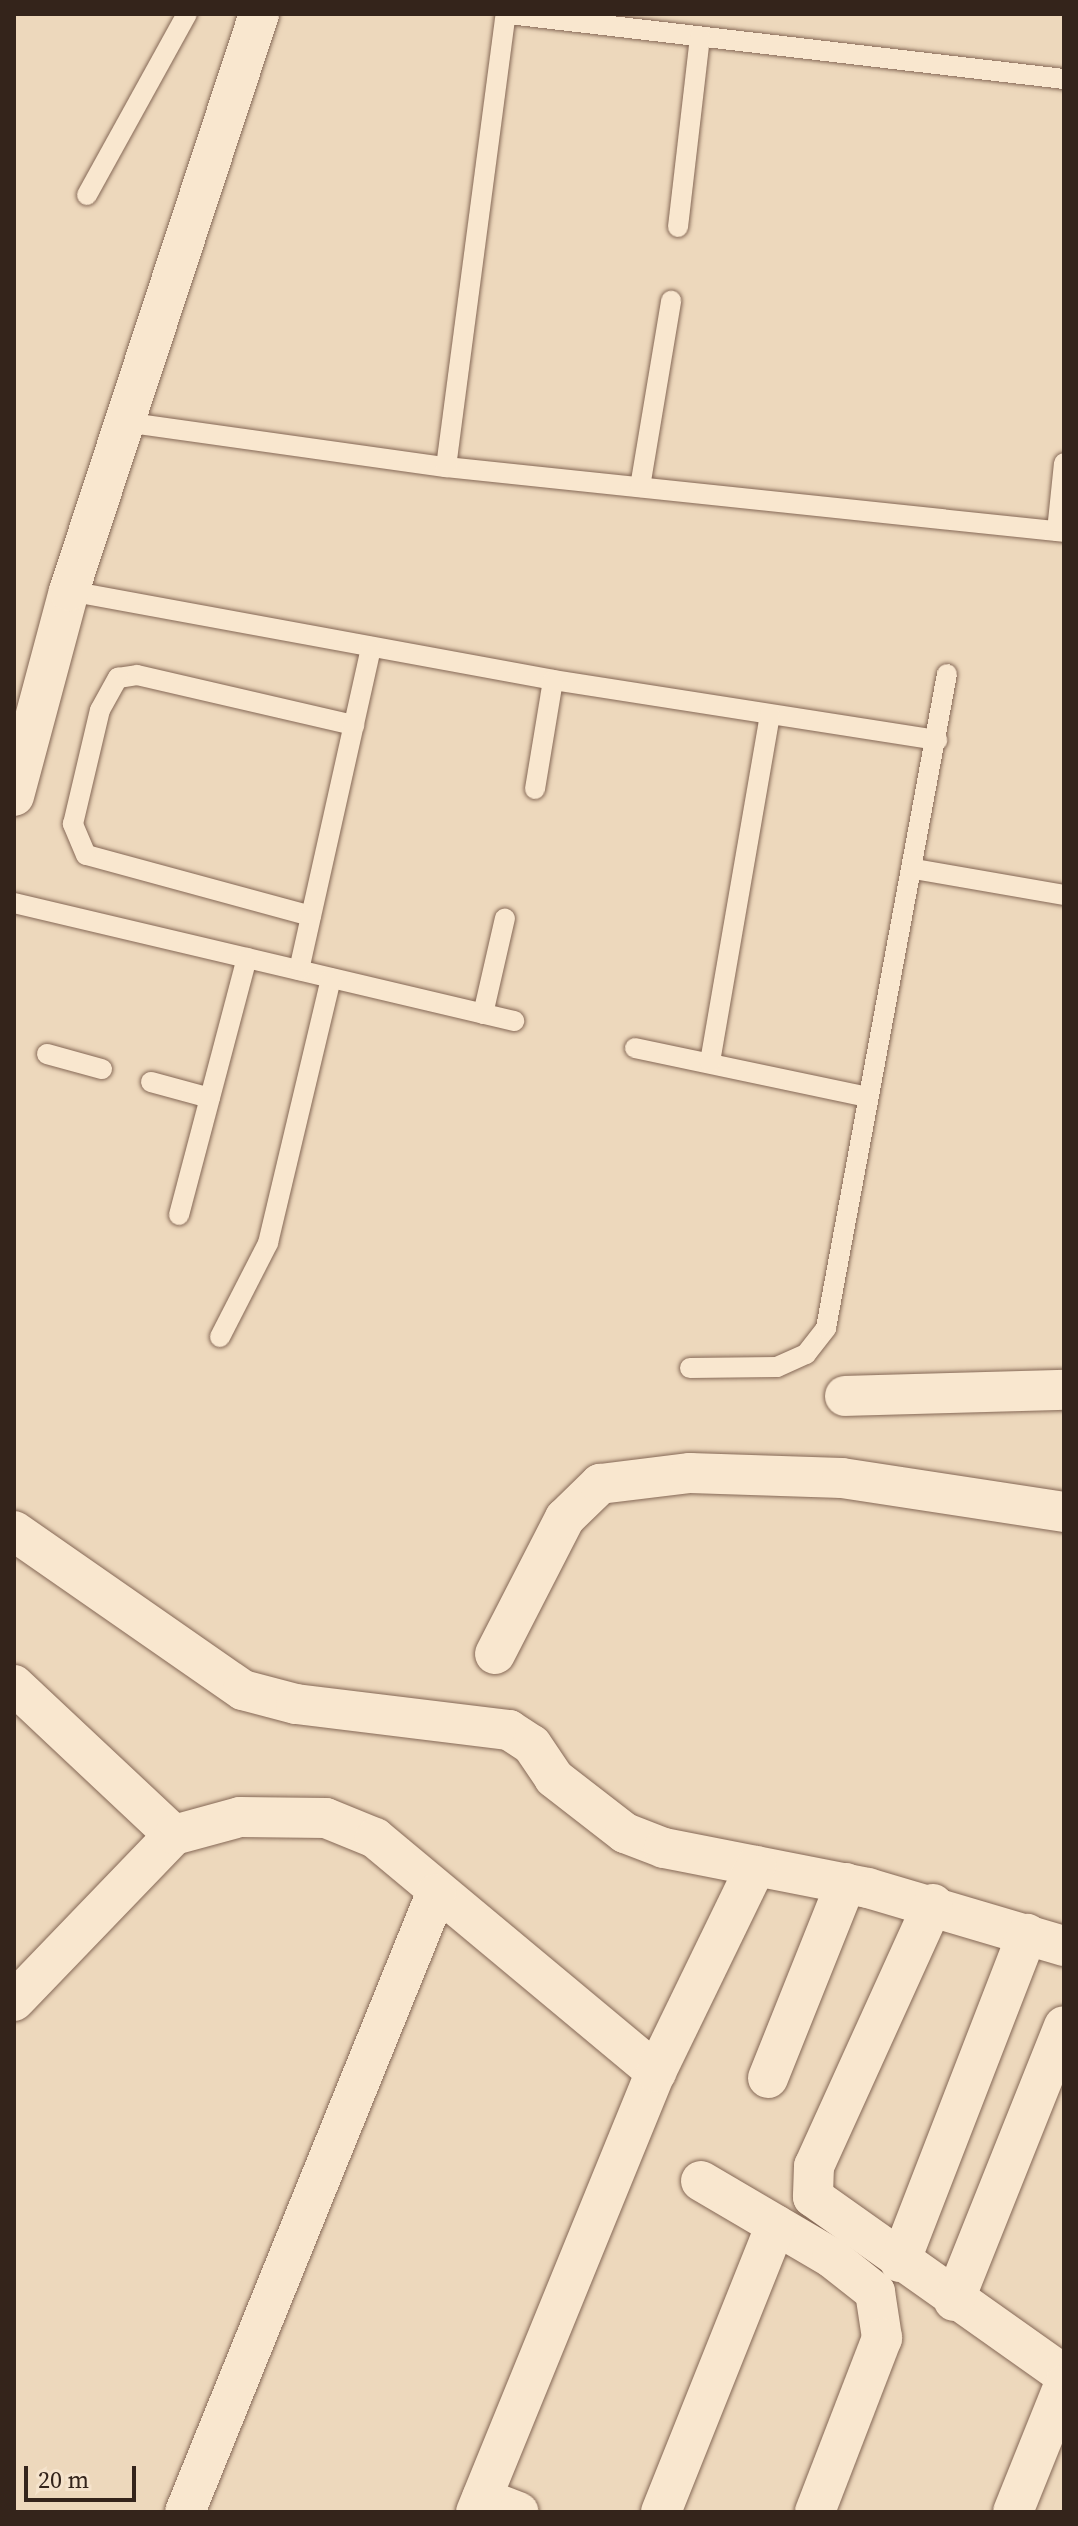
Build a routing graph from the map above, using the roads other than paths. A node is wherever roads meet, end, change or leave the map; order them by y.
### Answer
1 (187, 14) edge
2 (259, 14) edge
3 (507, 14) edge
4 (700, 37) junction
5 (1064, 79) edge
6 (87, 195) dead end
7 (678, 227) dead end
8 (671, 301) dead end
9 (124, 422) junction
10 (1064, 463) edge
11 (446, 467) junction
12 (640, 487) junction
13 (1060, 531) edge
14 (69, 591) junction
15 (371, 647) junction
16 (947, 674) dead end
17 (553, 680) junction
18 (770, 715) junction
19 (354, 725) junction
20 (22, 734) edge
21 (937, 740) junction
22 (535, 789) dead end
23 (14, 796) edge
24 (915, 869) junction
25 (1064, 895) edge
26 (14, 903) edge
27 (311, 916) junction
28 (505, 918) dead end
29 (247, 958) junction
30 (299, 970) junction
31 (331, 978) junction
32 (483, 1014) junction
33 (514, 1021) dead end
34 (635, 1048) dead end
35 (47, 1054) dead end
36 (710, 1062) junction
37 (102, 1069) dead end
38 (151, 1082) dead end
39 (868, 1097) junction
40 (210, 1098) junction
41 (179, 1215) dead end
42 (220, 1337) dead end
43 (690, 1368) dead end
44 (1064, 1390) edge
45 (845, 1396) dead end
46 (1064, 1512) edge
47 (14, 1531) edge
48 (495, 1654) dead end
49 (14, 1685) edge
50 (174, 1835) junction
51 (756, 1866) junction
52 (846, 1883) junction
53 (436, 1894) junction
54 (933, 1904) junction
55 (1046, 1940) edge
56 (14, 2001) edge
57 (1064, 2026) edge
58 (656, 2072) junction
59 (768, 2078) dead end
60 (701, 2181) dead end
61 (776, 2225) junction
62 (900, 2262) junction
63 (954, 2301) junction
64 (1064, 2375) edge
65 (1064, 2385) edge
66 (479, 2505) edge
67 (185, 2512) edge
68 (518, 2512) edge
69 (661, 2512) edge
70 (815, 2512) edge
71 (1013, 2512) edge

1 - 6 lane
2 - 9 street
3 - 4 lane
3 - 11 lane
4 - 5 lane
4 - 7 lane
8 - 12 lane
9 - 11 lane
9 - 14 street
10 - 13 lane
11 - 12 lane
12 - 13 lane
14 - 15 lane
14 - 20 street
15 - 17 lane
15 - 19 lane
16 - 21 lane
17 - 18 lane
17 - 22 lane
18 - 21 lane
18 - 36 lane
19 - 27 lane
19 - 27 lane
20 - 23 street
21 - 24 lane
24 - 25 lane
24 - 39 lane
26 - 29 lane
27 - 30 lane
28 - 32 lane
29 - 30 lane
29 - 40 lane
30 - 31 lane
31 - 32 lane
31 - 42 lane
32 - 33 lane
34 - 36 lane
35 - 37 lane
36 - 39 lane
38 - 40 lane
39 - 43 lane
40 - 41 lane
44 - 45 street
46 - 48 street
47 - 51 street
49 - 50 street
50 - 53 street
50 - 56 street
51 - 52 street
51 - 58 street
52 - 54 street
52 - 59 street
53 - 58 street
53 - 67 street
54 - 55 street
54 - 62 street
55 - 62 street
57 - 63 street
58 - 66 street
60 - 61 street
61 - 69 street
61 - 70 street
62 - 63 street
63 - 64 street
65 - 71 street
66 - 68 street

